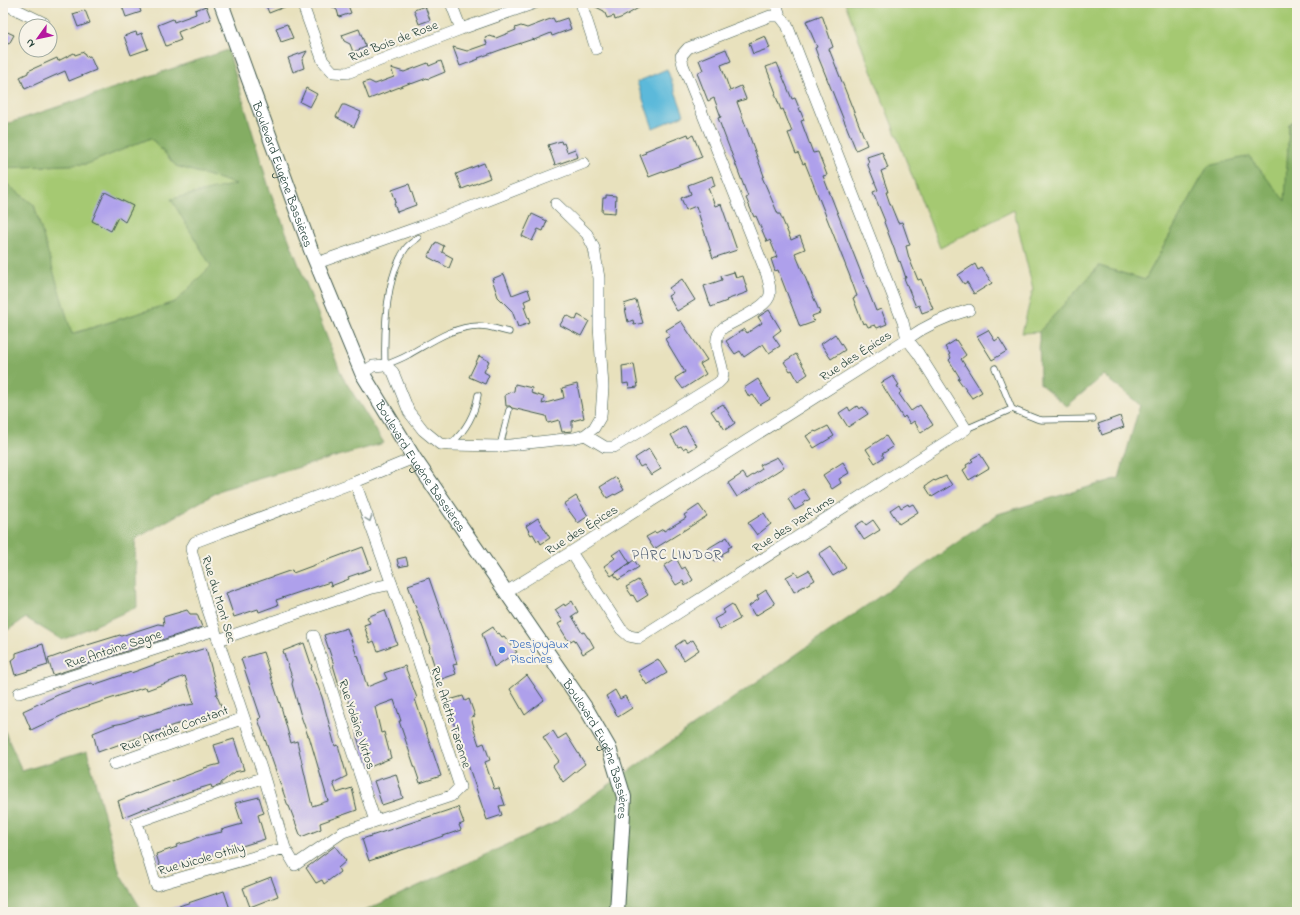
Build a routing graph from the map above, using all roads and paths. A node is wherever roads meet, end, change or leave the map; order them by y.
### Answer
1 (3, 3) edge
2 (221, 3) edge
3 (302, 3) edge
4 (452, 3) edge
5 (535, 3) edge
6 (581, 3) edge
7 (776, 3) edge
8 (780, 16) junction
9 (34, 18) edge
10 (461, 29) junction
11 (596, 49) dead end
12 (584, 163) dead end
13 (556, 204) dead end
14 (418, 238) dead end
15 (317, 263) junction
16 (969, 310) dead end
17 (509, 332) dead end
18 (906, 339) junction
19 (385, 365) junction
20 (995, 368) dead end
21 (362, 373) junction
22 (478, 395) dead end
23 (1012, 409) junction
24 (509, 410) dead end
25 (1093, 419) dead end
26 (966, 429) junction
27 (585, 435) junction
28 (450, 445) junction
29 (500, 446) junction
30 (414, 458) junction
31 (356, 482) junction
32 (571, 552) junction
33 (392, 584) junction
34 (506, 592) junction
35 (216, 635) junction
36 (314, 636) dead end
37 (19, 693) dead end
38 (244, 718) junction
39 (114, 764) dead end
40 (264, 777) junction
41 (375, 821) junction
42 (285, 848) junction
43 (295, 865) joint
44 (617, 912) edge

1 - 9 street
2 - 15 street, Boulevard Eugène Bassières
3 - 10 street, Rue Bois de Rose
4 - 10 street
5 - 10 street, Rue Bois de Rose
6 - 11 street
7 - 8 street, Rue des Épices
8 - 18 street, Rue des Épices
8 - 27 street
12 - 15 street
13 - 27 street
14 - 19 lane
15 - 21 street, Boulevard Eugène Bassières
16 - 18 street
17 - 19 lane
18 - 26 street
18 - 32 street, Rue des Épices
19 - 21 street
19 - 28 street
20 - 23 lane
21 - 30 street, Boulevard Eugène Bassières
22 - 28 lane
23 - 25 lane
23 - 26 lane
24 - 29 lane
26 - 32 street, Rue des Parfums
27 - 29 street
28 - 29 street
30 - 31 street, Rue du Mont Sec
30 - 34 street, Boulevard Eugène Bassières
31 -> 33 street, Rue Arlette Taranne
31 - 35 street, Rue du Mont Sec
32 - 34 street, Rue des Épices
33 - 35 street, Rue Antoine Sagne
33 - 41 street, Rue Arlette Taranne
34 - 44 street, Boulevard Eugène Bassières
35 - 37 street, Rue Antoine Sagne
35 - 38 street, Rue du Mont Sec
36 - 41 street, Rue Yolaine Virtos
38 - 39 street, Rue Armide Constant
38 - 40 street, Rue du Mont Sec
40 - 42 street, Rue du Mont Sec
40 - 42 street, Rue Nicole Othily
41 - 43 street, Rue Arlette Taranne
42 - 43 street, Rue du Mont Sec

